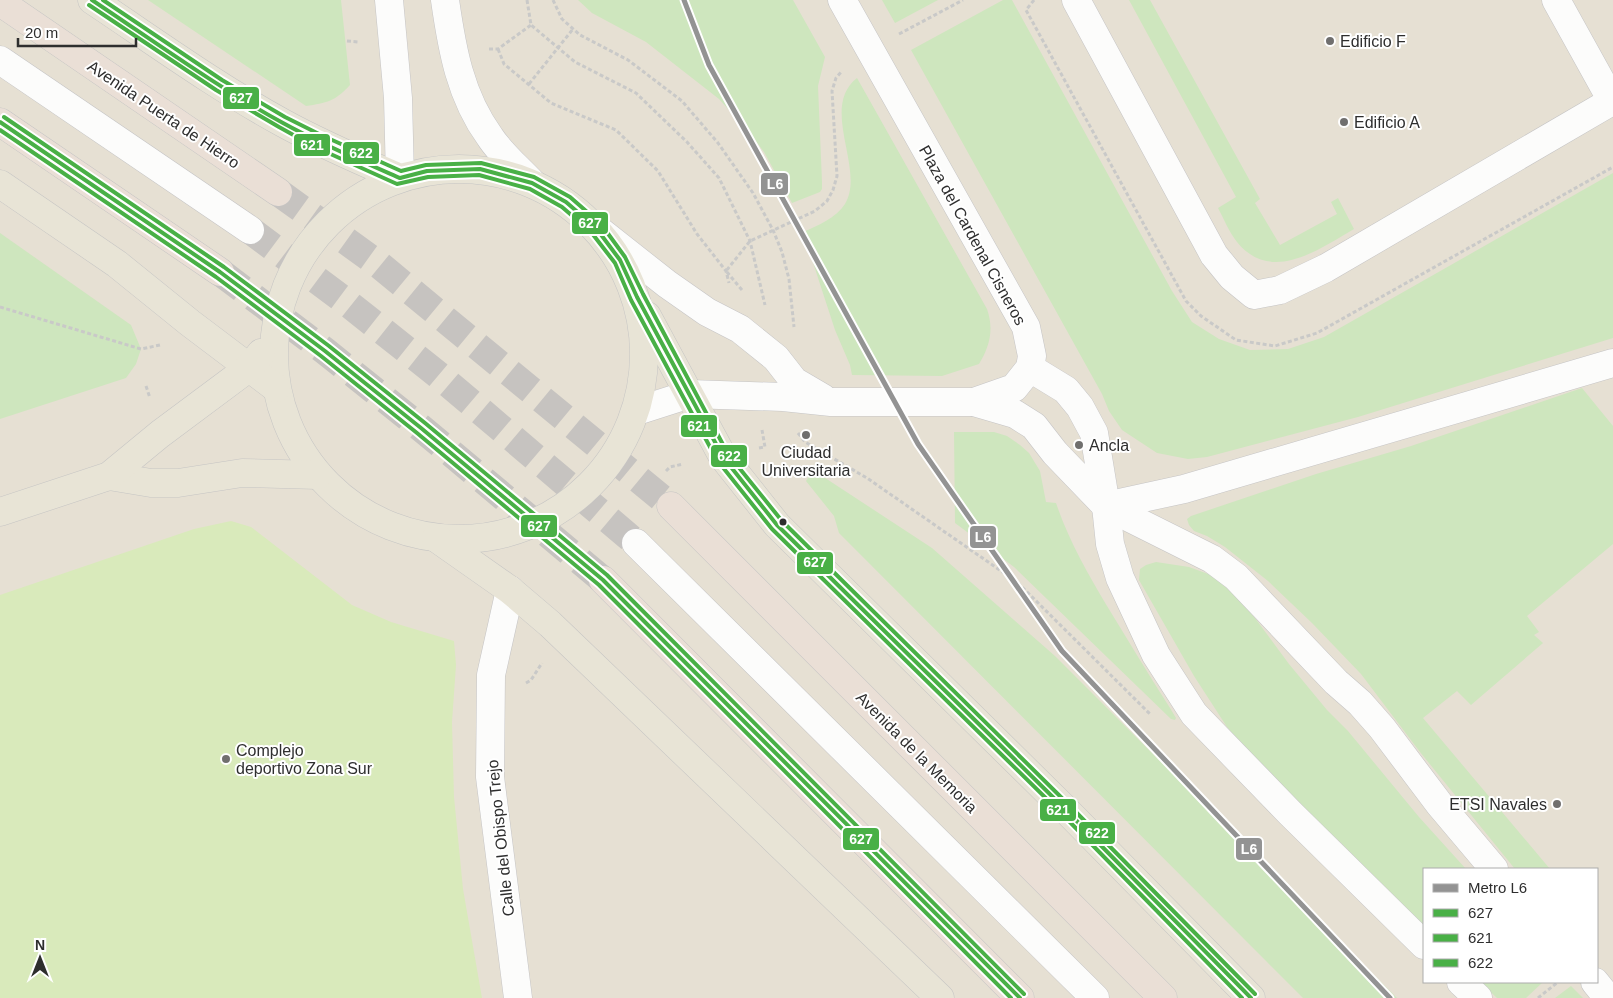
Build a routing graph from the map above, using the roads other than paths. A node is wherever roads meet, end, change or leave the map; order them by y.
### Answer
1 (92, 0) edge
2 (389, 0) edge
3 (445, 0) edge
4 (842, 0) edge
5 (1076, 0) edge
6 (1556, 0) edge
7 (0, 2) edge
8 (0, 60) edge
9 (1611, 94) edge
10 (0, 122) edge
11 (400, 178) junction
12 (532, 183) junction
13 (0, 184) edge
14 (278, 192) tunnel mouth
15 (596, 228) junction
16 (250, 230) tunnel mouth
17 (220, 272) tunnel mouth
18 (637, 297) junction
19 (274, 337) junction
20 (1613, 363) edge
21 (250, 367) junction
22 (1030, 368) junction
23 (276, 388) junction
24 (690, 394) junction
25 (831, 402) junction
26 (974, 402) junction
27 (637, 411) junction
28 (318, 475) junction
29 (109, 476) junction
30 (671, 506) tunnel mouth
31 (1106, 506) junction
32 (0, 512) edge
33 (436, 538) junction
34 (636, 543) tunnel mouth
35 (603, 580) tunnel mouth
36 (510, 590) junction
37 (1493, 868) edge
38 (1423, 944) edge
39 (1462, 983) edge
40 (1595, 983) edge
41 (518, 998) edge
42 (940, 998) edge
43 (1020, 998) edge
44 (1095, 998) edge
45 (1163, 998) edge
46 (1251, 998) edge
47 (1478, 998) edge
48 (1608, 998) edge

1 - 11 main road
2 - 11 street
3 - 12 street
4 - 22 street, Plaza del Cardenal Cisneros
5 - 9 street
6 - 9 street
7 - 14 highway, Avenida Puerta de Hierro
8 - 16 street
10 - 17 highway
11 - 12 main road
11 - 19 main road
12 - 15 main road
13 - 21 main road
15 - 18 main road
15 - 25 street
18 - 24 main road
18 - 27 main road
19 - 21 main road
19 - 23 main road
20 - 31 street
21 - 23 main road
21 - 29 main road
22 - 26 street
22 - 31 street
23 - 28 main road
24 - 25 street
24 - 27 street
24 - 46 main road
25 - 26 street
26 - 31 street
27 - 33 main road
28 - 29 main road
28 - 33 main road
29 - 32 main road
30 - 45 highway, Avenida de la Memoria
31 - 37 street
31 - 38 street
33 - 36 main road
34 - 44 street
35 - 43 highway
36 - 41 street, Calle del Obispo Trejo
36 - 42 main road
39 - 47 street
40 - 48 street

